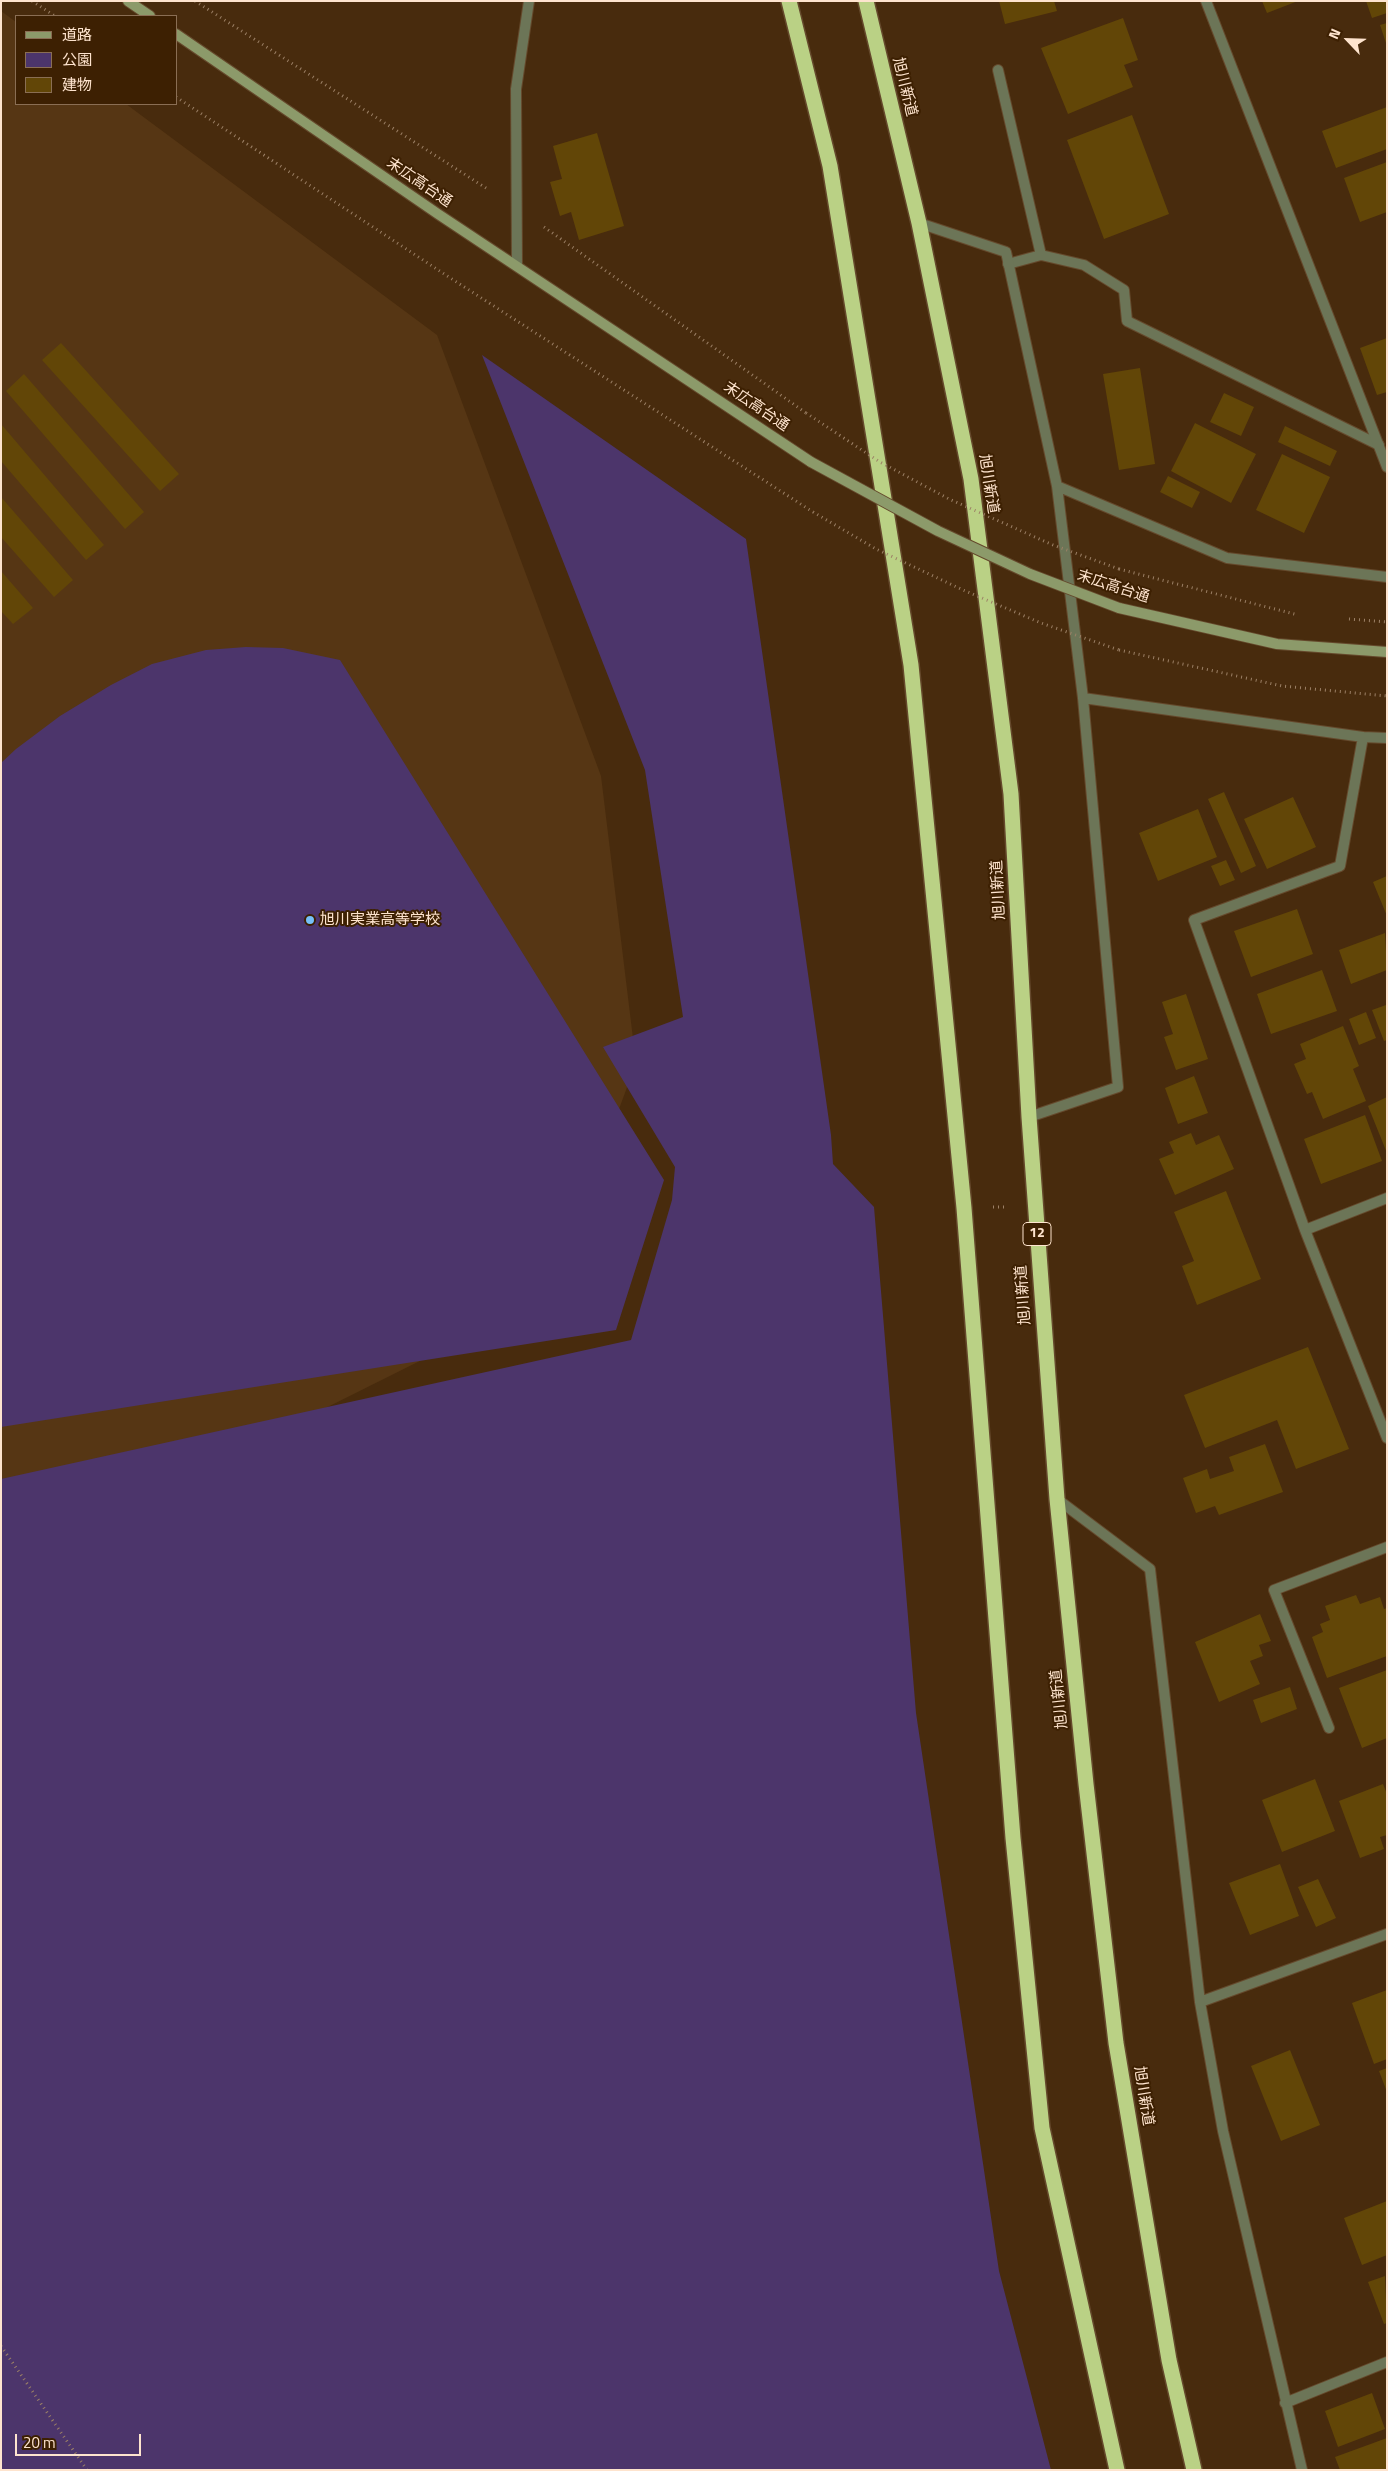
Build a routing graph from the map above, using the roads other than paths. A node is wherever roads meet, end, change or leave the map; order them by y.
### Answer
1 (128, 1) edge
2 (528, 1) edge
3 (789, 1) edge
4 (866, 1) edge
5 (1206, 1) edge
6 (149, 15) edge
7 (178, 35) edge
8 (998, 70) dead end
9 (919, 223) junction
10 (1041, 256) junction
11 (1008, 264) junction
12 (517, 266) junction
13 (1383, 444) edge
14 (1387, 468) edge
15 (1057, 486) junction
16 (1387, 577) edge
17 (1387, 652) edge
18 (1083, 698) junction
19 (1363, 737) junction
20 (1387, 738) edge
21 (1029, 1117) junction
22 (1387, 1198) edge
23 (1305, 1230) junction
24 (1387, 1438) edge
25 (1057, 1499) junction
26 (1387, 1547) edge
27 (1330, 1728) dead end
28 (1387, 1934) edge
29 (1200, 2002) junction
30 (1387, 2362) edge
31 (1285, 2403) junction
32 (1117, 2470) edge
33 (1194, 2470) edge
34 (1302, 2470) edge

1 - 6 street
2 - 12 street
3 - 32 highway
4 - 9 highway, 旭川新道 / 12
5 - 13 street
7 - 12 street, 末広高台通
8 - 10 street
9 - 11 street
9 - 21 highway, 旭川新道 / 12
10 - 11 street
10 - 13 street
11 - 15 street
12 - 17 street, 末広高台通, bridge
13 - 14 street
15 - 16 street
15 - 18 street
18 - 19 street
18 - 21 street
19 - 20 street
19 - 23 street
21 - 25 highway, 旭川新道 / 12
22 - 23 street
23 - 24 street
25 - 29 street
25 - 33 highway, 旭川新道 / 12
26 - 27 street
28 - 29 street
29 - 31 street
30 - 31 street
31 - 34 street

